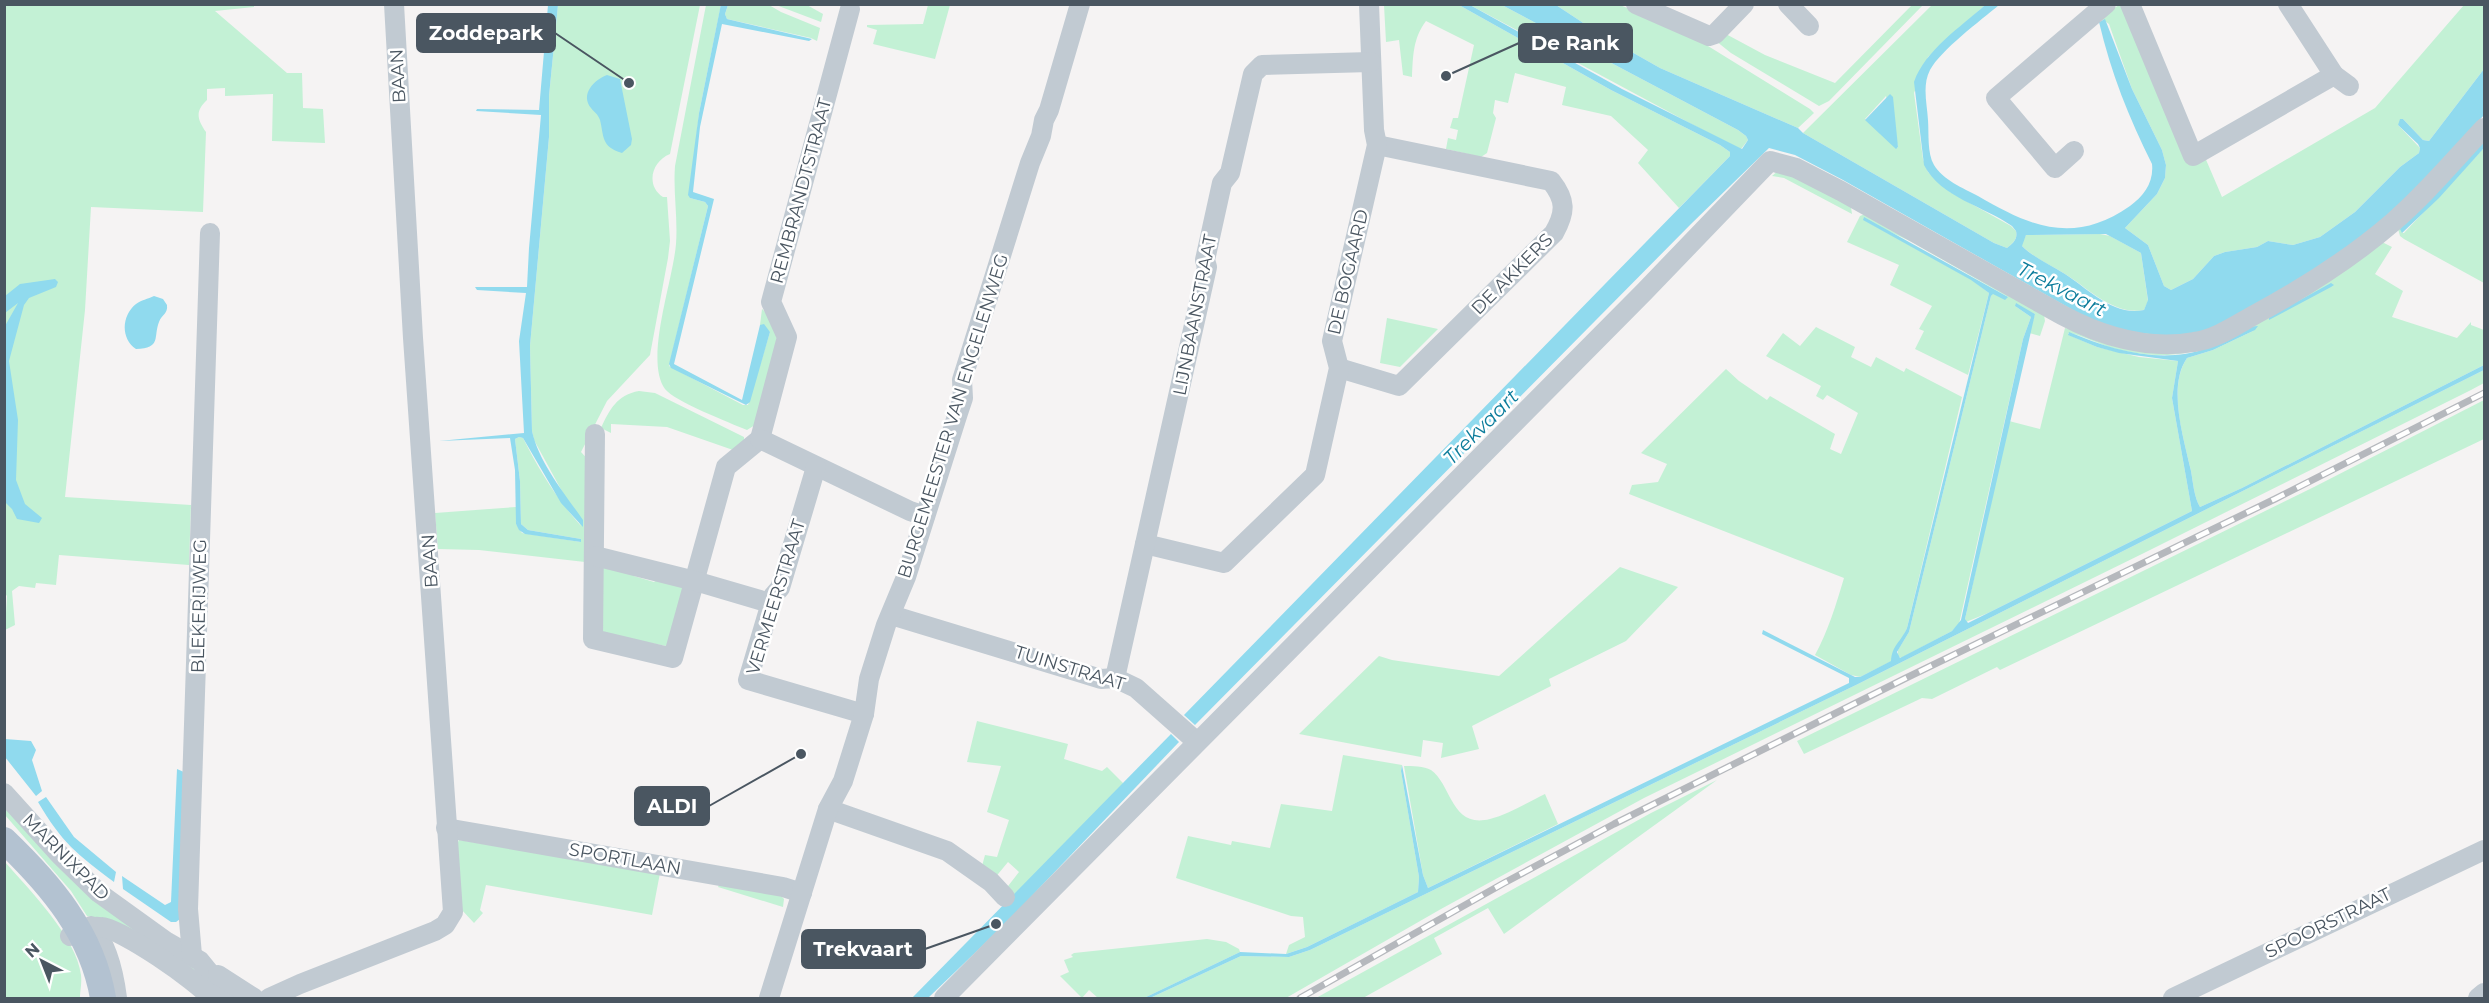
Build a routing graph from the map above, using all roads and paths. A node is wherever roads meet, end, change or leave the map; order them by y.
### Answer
1 (394, 4) edge
2 (1080, 4) edge
3 (1369, 4) edge
4 (1636, 4) edge
5 (1744, 4) edge
6 (1788, 4) edge
7 (2106, 4) edge
8 (2130, 4) edge
9 (2288, 4) edge
10 (850, 9) dead end
11 (1809, 26) dead end
12 (1371, 62) junction
13 (2484, 128) edge
14 (1377, 145) junction
15 (2074, 151) dead end
16 (210, 233) dead end
17 (1339, 368) junction
18 (595, 434) dead end
19 (760, 439) junction
20 (816, 467) junction
21 (926, 516) junction
22 (1145, 544) junction
23 (595, 556) junction
24 (695, 581) junction
25 (770, 603) junction
26 (891, 615) junction
27 (1115, 678) junction
28 (857, 712) junction
29 (1197, 742) junction
30 (4, 793) edge
31 (828, 809) junction
32 (447, 828) junction
33 (4, 840) edge
34 (4, 846) edge
35 (2484, 850) edge
36 (802, 893) junction
37 (1005, 897) dead end
38 (80, 931) junction
39 (192, 955) junction
40 (210, 971) junction
41 (2484, 993) edge
42 (290, 994) edge
43 (91, 999) edge
44 (103, 999) edge
45 (117, 999) edge
46 (211, 999) edge
47 (230, 999) edge
48 (254, 999) edge
49 (269, 999) edge
50 (770, 999) edge
51 (944, 999) edge
52 (2173, 999) edge
53 (2478, 999) edge

1 - 32 street, BAAN
2 - 21 street, BURGEMEESTER VAN ENGELENWEG
3 - 12 street, DE BOGAARD
4 - 5 street
6 - 11 street
7 - 15 street
8 - 9 street
10 - 19 street, REMBRANDTSTRAAT
12 - 14 street, DE BOGAARD
12 - 22 street, LIJNBAANSTRAAT
13 - 29 street
14 - 17 street, DE BOGAARD
14 - 17 street, DE AKKERS
16 - 39 street, BLEKERIJWEG
17 - 22 street, DE BOGAARD
18 - 23 street
19 - 20 street
19 - 24 street
20 - 21 street
20 - 25 street, VERMEERSTRAAT
21 - 26 street, BURGEMEESTER VAN ENGELENWEG
22 - 27 street, LIJNBAANSTRAAT
23 - 24 street
23 - 24 street
24 - 25 street
25 - 28 street, VERMEERSTRAAT
26 - 27 street, TUINSTRAAT
26 - 28 street, BURGEMEESTER VAN ENGELENWEG
27 - 29 street, TUINSTRAAT
28 - 31 street, BURGEMEESTER VAN ENGELENWEG
29 - 51 street
30 - 39 street, MARNIXPAD
31 - 36 street, BURGEMEESTER VAN ENGELENWEG
31 - 37 street
32 - 36 street, SPORTLAAN
32 - 42 street, BAAN
33 - 38 main road
34 - 38 main road
35 - 52 street, SPOORSTRAAT
36 - 50 street, BURGEMEESTER VAN ENGELENWEG
38 - 43 main road
38 - 44 main road
38 - 45 street
38 - 46 street
39 - 40 street
40 - 47 street
40 - 48 street
41 - 53 street
42 - 49 street, BAAN

